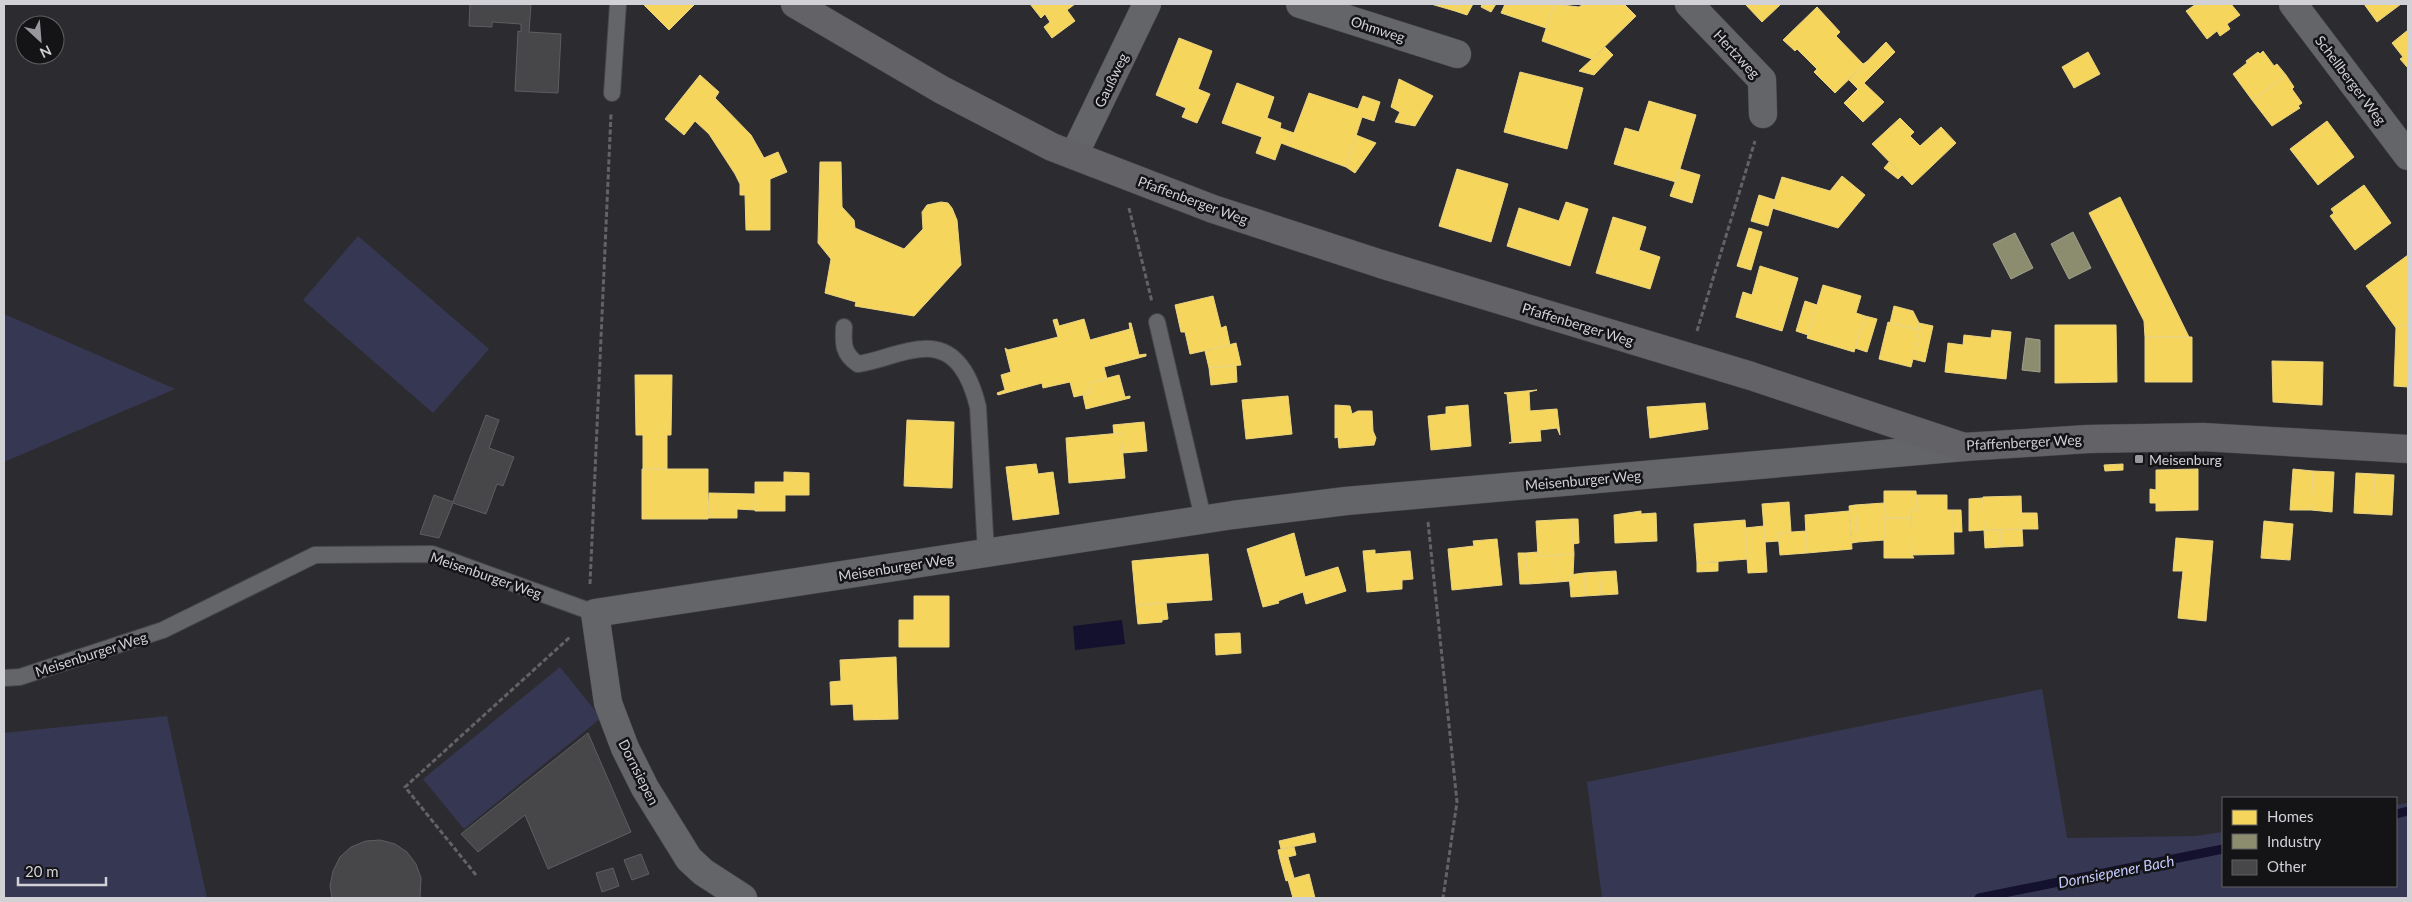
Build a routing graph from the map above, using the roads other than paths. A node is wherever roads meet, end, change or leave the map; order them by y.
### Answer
1 (618, 4) edge
2 (795, 4) edge
3 (1147, 4) edge
4 (1300, 4) edge
5 (1689, 4) edge
6 (2293, 4) edge
7 (1458, 54) dead end
8 (612, 93) road end
9 (1763, 114) road end
10 (1074, 156) junction
11 (2408, 156) edge
12 (1157, 322) road end
13 (844, 327) dead end
14 (1964, 447) junction
15 (2408, 448) edge
16 (1203, 518) junction
17 (986, 552) junction
18 (595, 613) junction
19 (4, 678) edge
20 (743, 898) edge

1 - 8 lane
2 - 10 main road, Pfaffenberger Weg
3 - 10 street, Gaußweg
4 - 7 street, Ohmweg
5 - 9 street, Hertzweg
6 - 11 street, Schellberger Weg
10 - 14 main road, Pfaffenberger Weg
12 - 16 lane
13 - 17 lane
14 - 15 main road, Pfaffenberger Weg
14 - 16 street, Meisenburger Weg
16 - 17 street, Meisenburger Weg
17 - 18 street, Meisenburger Weg
18 - 19 lane, Meisenburger Weg
18 - 20 street, Dornsiepen

